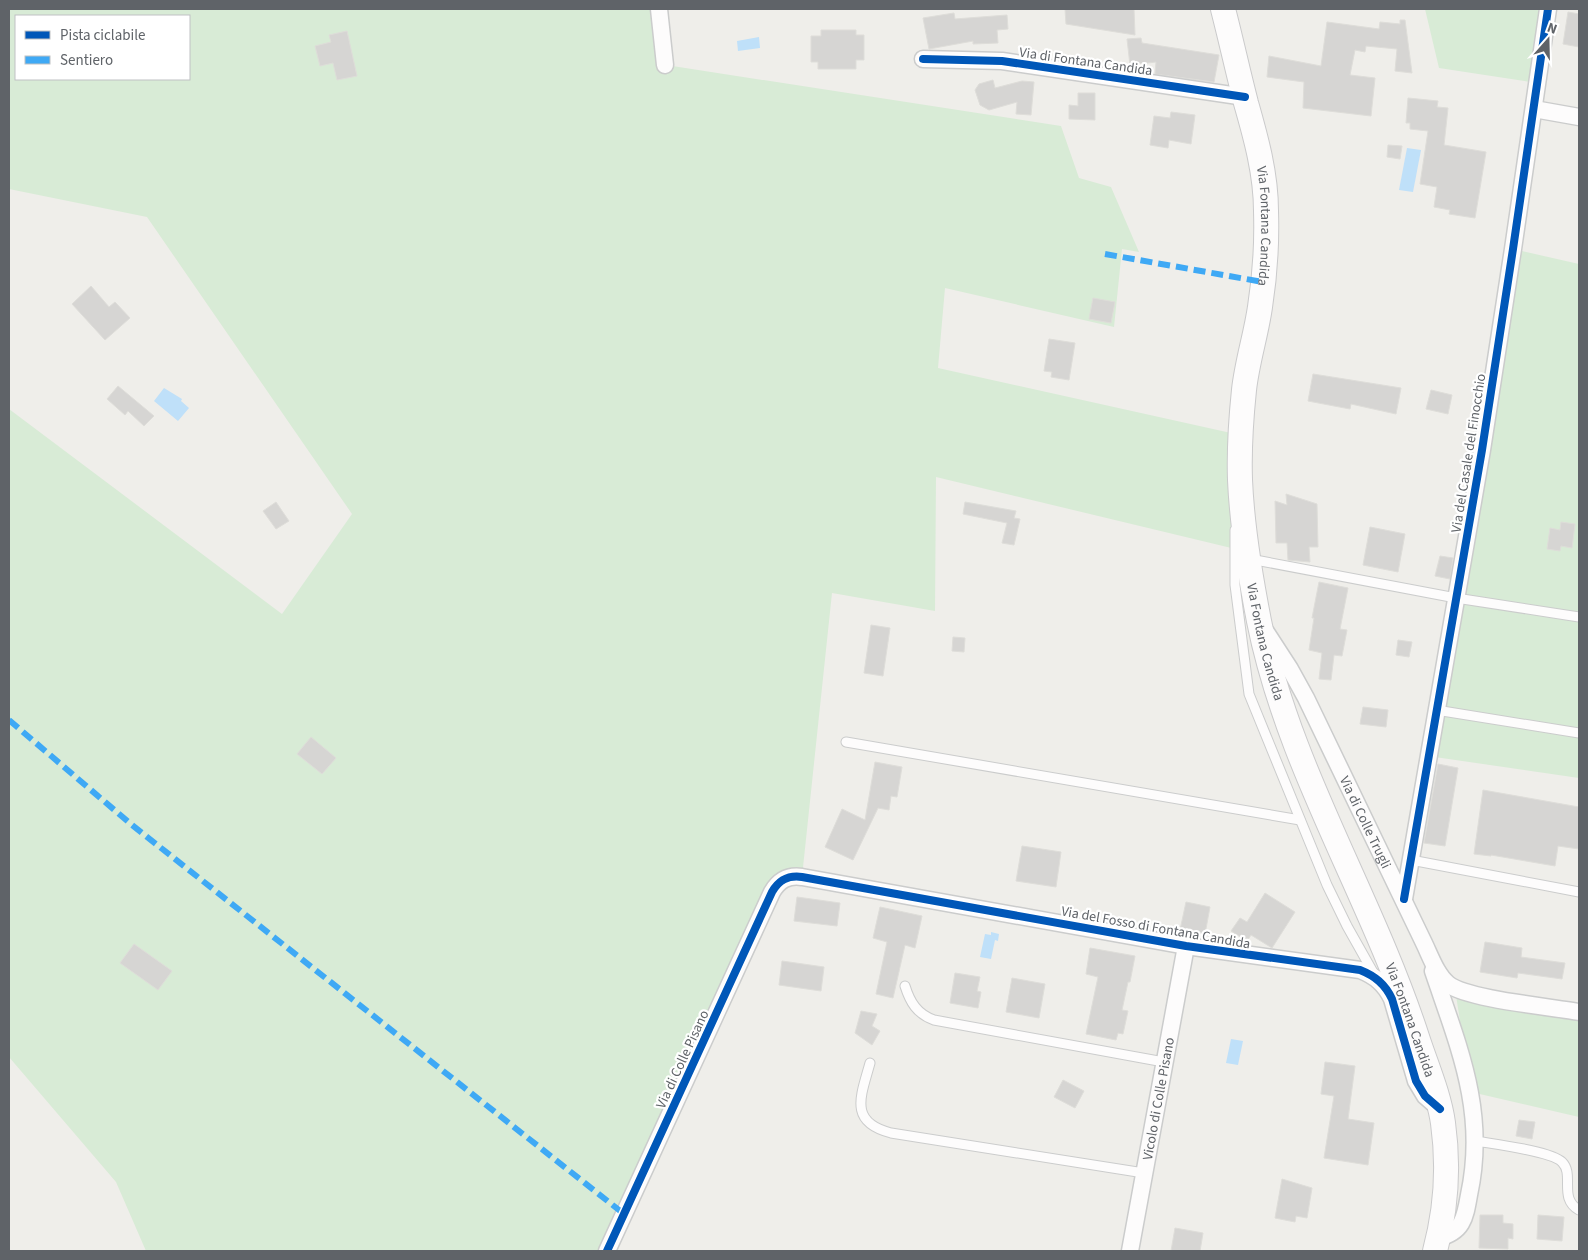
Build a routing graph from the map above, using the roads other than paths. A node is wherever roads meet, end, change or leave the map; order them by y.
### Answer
1 (659, 9) edge
2 (1223, 9) edge
3 (1548, 9) edge
4 (923, 59) dead end
5 (666, 65) dead end
6 (1245, 98) junction
7 (1534, 109) junction
8 (1579, 117) edge
9 (1240, 493) junction
10 (1249, 559) junction
11 (1456, 598) junction
12 (1579, 617) edge
13 (1259, 622) junction
14 (1436, 710) junction
15 (1579, 733) edge
16 (846, 742) dead end
17 (1300, 820) junction
18 (1410, 860) junction
19 (784, 879) joint
20 (1579, 892) edge
21 (1404, 899) junction
22 (1422, 941) junction
23 (1186, 946) junction
24 (1376, 978) junction
25 (905, 986) dead end
26 (1579, 1012) edge
27 (1164, 1062) junction
28 (870, 1064) dead end
29 (1440, 1109) junction
30 (1476, 1141) junction
31 (1144, 1173) junction
32 (1579, 1210) edge
33 (1436, 1244) edge
34 (607, 1251) edge
35 (1130, 1251) edge

1 - 5 street
2 - 6 main road, Via Fontana Candida
3 - 7 street, Via del Casale del Finocchio
4 - 6 street, Via di Fontana Candida
6 - 9 main road, Via Fontana Candida
7 - 8 street
7 - 11 street, Via del Casale del Finocchio
9 - 10 main road, Via Fontana Candida
9 - 17 lane
10 - 11 lane
10 - 13 main road, Via Fontana Candida
11 - 12 lane
11 - 14 street, Via del Casale del Finocchio
13 - 21 street, Via di Colle Trugli
13 - 29 main road, Via Fontana Candida
14 - 15 lane
14 - 18 street, Via del Casale del Finocchio
16 - 17 lane
17 - 24 lane
18 - 20 lane
18 - 21 street, Via del Casale del Finocchio
19 - 23 street, Via del Fosso di Fontana Candida
19 - 34 street, Via di Colle Pisano
21 - 22 street, Via di Colle Trugli
22 - 26 street, Via di Colle Trugli
22 - 30 street
23 - 24 street, Via del Fosso di Fontana Candida
23 - 27 street, Vicolo di Colle Pisano
24 - 29 street, Via del Fosso di Fontana Candida
25 - 27 lane
27 - 31 street, Vicolo di Colle Pisano
28 - 31 lane
29 - 33 main road, Via Fontana Candida
30 - 32 lane
30 - 33 street
31 - 35 street, Vicolo di Colle Pisano

